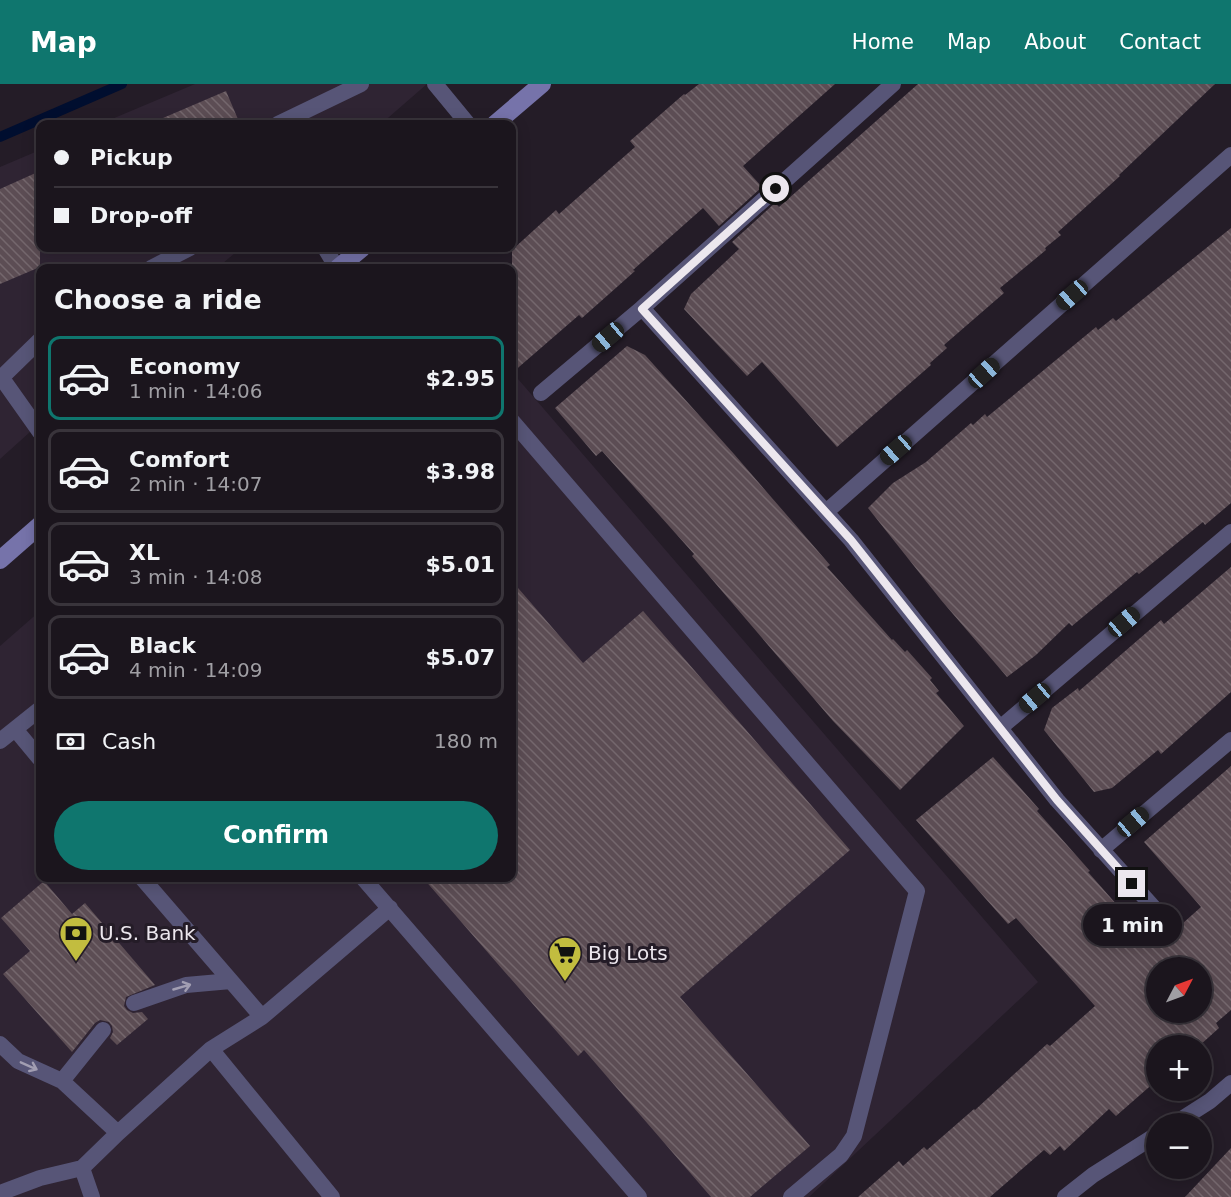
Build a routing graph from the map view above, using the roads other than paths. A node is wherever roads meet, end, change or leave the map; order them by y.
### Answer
1 (361, 84) edge
2 (435, 84) edge
3 (542, 84) edge
4 (893, 84) edge
5 (286, 120) edge
6 (465, 120) edge
7 (500, 120) edge
8 (1231, 155) edge
9 (182, 252) edge
10 (357, 252) edge
11 (159, 264) edge
12 (343, 264) edge
13 (642, 309) junction
14 (36, 344) edge
15 (1, 378) edge
16 (541, 393) dead end
17 (36, 426) edge
18 (516, 426) edge
19 (826, 512) junction
20 (36, 528) edge
21 (1231, 532) edge
22 (0, 560) edge
23 (36, 712) edge
24 (1000, 728) junction
25 (15, 729) junction
26 (1231, 740) edge
27 (0, 741) edge
28 (36, 754) edge
29 (1101, 850) junction
30 (145, 882) edge
31 (367, 882) edge
32 (390, 908) junction
33 (1163, 918) dead end
34 (231, 981) junction
35 (134, 1003) dead end
36 (262, 1017) junction
37 (103, 1029) dead end
38 (0, 1044) edge
39 (211, 1050) junction
40 (62, 1081) junction
41 (1231, 1083) edge
42 (1191, 1113) edge
43 (118, 1133) junction
44 (1146, 1141) edge
45 (82, 1168) junction
46 (0, 1193) edge
47 (92, 1197) edge
48 (332, 1197) edge
49 (639, 1197) edge
50 (791, 1197) edge
51 (1065, 1197) edge

1 - 5 lane
2 - 6 lane
3 - 7 street
4 - 13 lane
8 - 19 lane
9 - 11 lane
10 - 12 street
13 - 16 lane
13 - 19 lane
14 - 15 lane
15 - 17 lane
18 - 50 lane
19 - 24 lane
20 - 22 street
21 - 24 lane
23 - 25 lane
24 - 29 lane
25 - 27 lane
25 - 28 lane
26 - 29 lane
29 - 33 lane
30 - 34 lane
31 - 32 lane
32 - 36 lane
32 - 49 lane
35 -> 34 lane
34 - 36 lane
36 - 39 lane
37 - 40 lane
38 -> 40 lane
39 - 43 lane
39 - 48 lane
40 - 43 lane
41 - 42 lane
43 - 45 lane
44 - 51 lane
45 - 46 lane
45 - 47 lane

